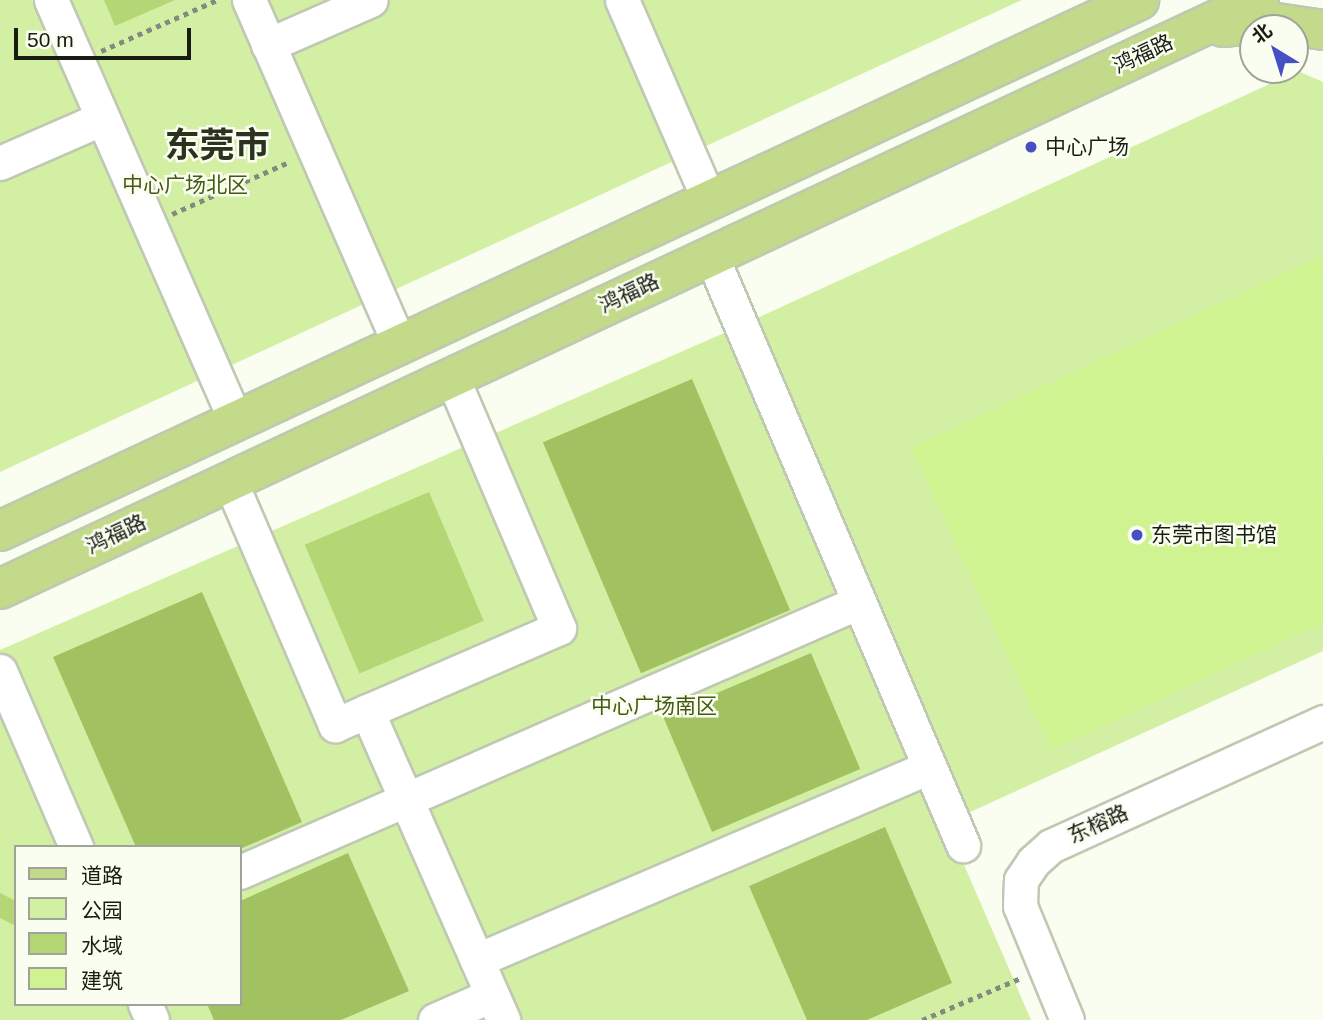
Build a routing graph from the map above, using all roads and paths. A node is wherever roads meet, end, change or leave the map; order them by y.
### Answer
1 (51, 0) edge
2 (217, 0) edge
3 (248, 0) edge
4 (371, 0) edge
5 (622, 0) edge
6 (1139, 0) edge
7 (1259, 0) edge
8 (1193, 30) junction
9 (1323, 30) edge
10 (268, 45) junction
11 (78, 61) junction
12 (103, 118) junction
13 (314, 151) junction
14 (0, 163) edge
15 (708, 198) junction
16 (149, 224) junction
17 (711, 255) junction
18 (398, 344) junction
19 (452, 377) junction
20 (235, 420) junction
21 (230, 481) junction
22 (0, 531) edge
23 (0, 589) edge
24 (859, 602) junction
25 (0, 671) edge
26 (367, 711) junction
27 (1323, 722) edge
28 (929, 767) junction
29 (406, 799) junction
30 (75, 845) edge
31 (963, 845) dead end
32 (242, 871) edge
33 (477, 960) junction
34 (1021, 978) dead end
35 (497, 1008) edge
36 (435, 1020) edge
37 (922, 1020) edge
38 (1067, 1020) edge

1 - 11 street
2 - 11 path
3 - 10 street
4 - 10 street
5 - 15 street
6 - 15 main road
7 - 8 main road, 鸿福路
8 - 9 main road
8 - 17 main road, 鸿福路
10 - 13 street
11 - 12 street
12 - 14 street
12 - 16 street
13 - 16 path
13 - 18 street
15 - 18 main road
16 - 20 street
17 - 19 main road, 鸿福路
17 - 24 street
18 - 20 main road
19 - 21 main road, 鸿福路
19 - 26 street
20 - 22 main road
21 - 23 main road, 鸿福路
21 - 26 street
24 - 28 street
24 - 29 street
25 - 30 street
26 - 29 street
27 - 38 street, 东榕路
28 - 31 street
28 - 33 street
29 - 32 street
29 - 33 street
33 - 35 street
34 - 37 path
35 - 36 street

